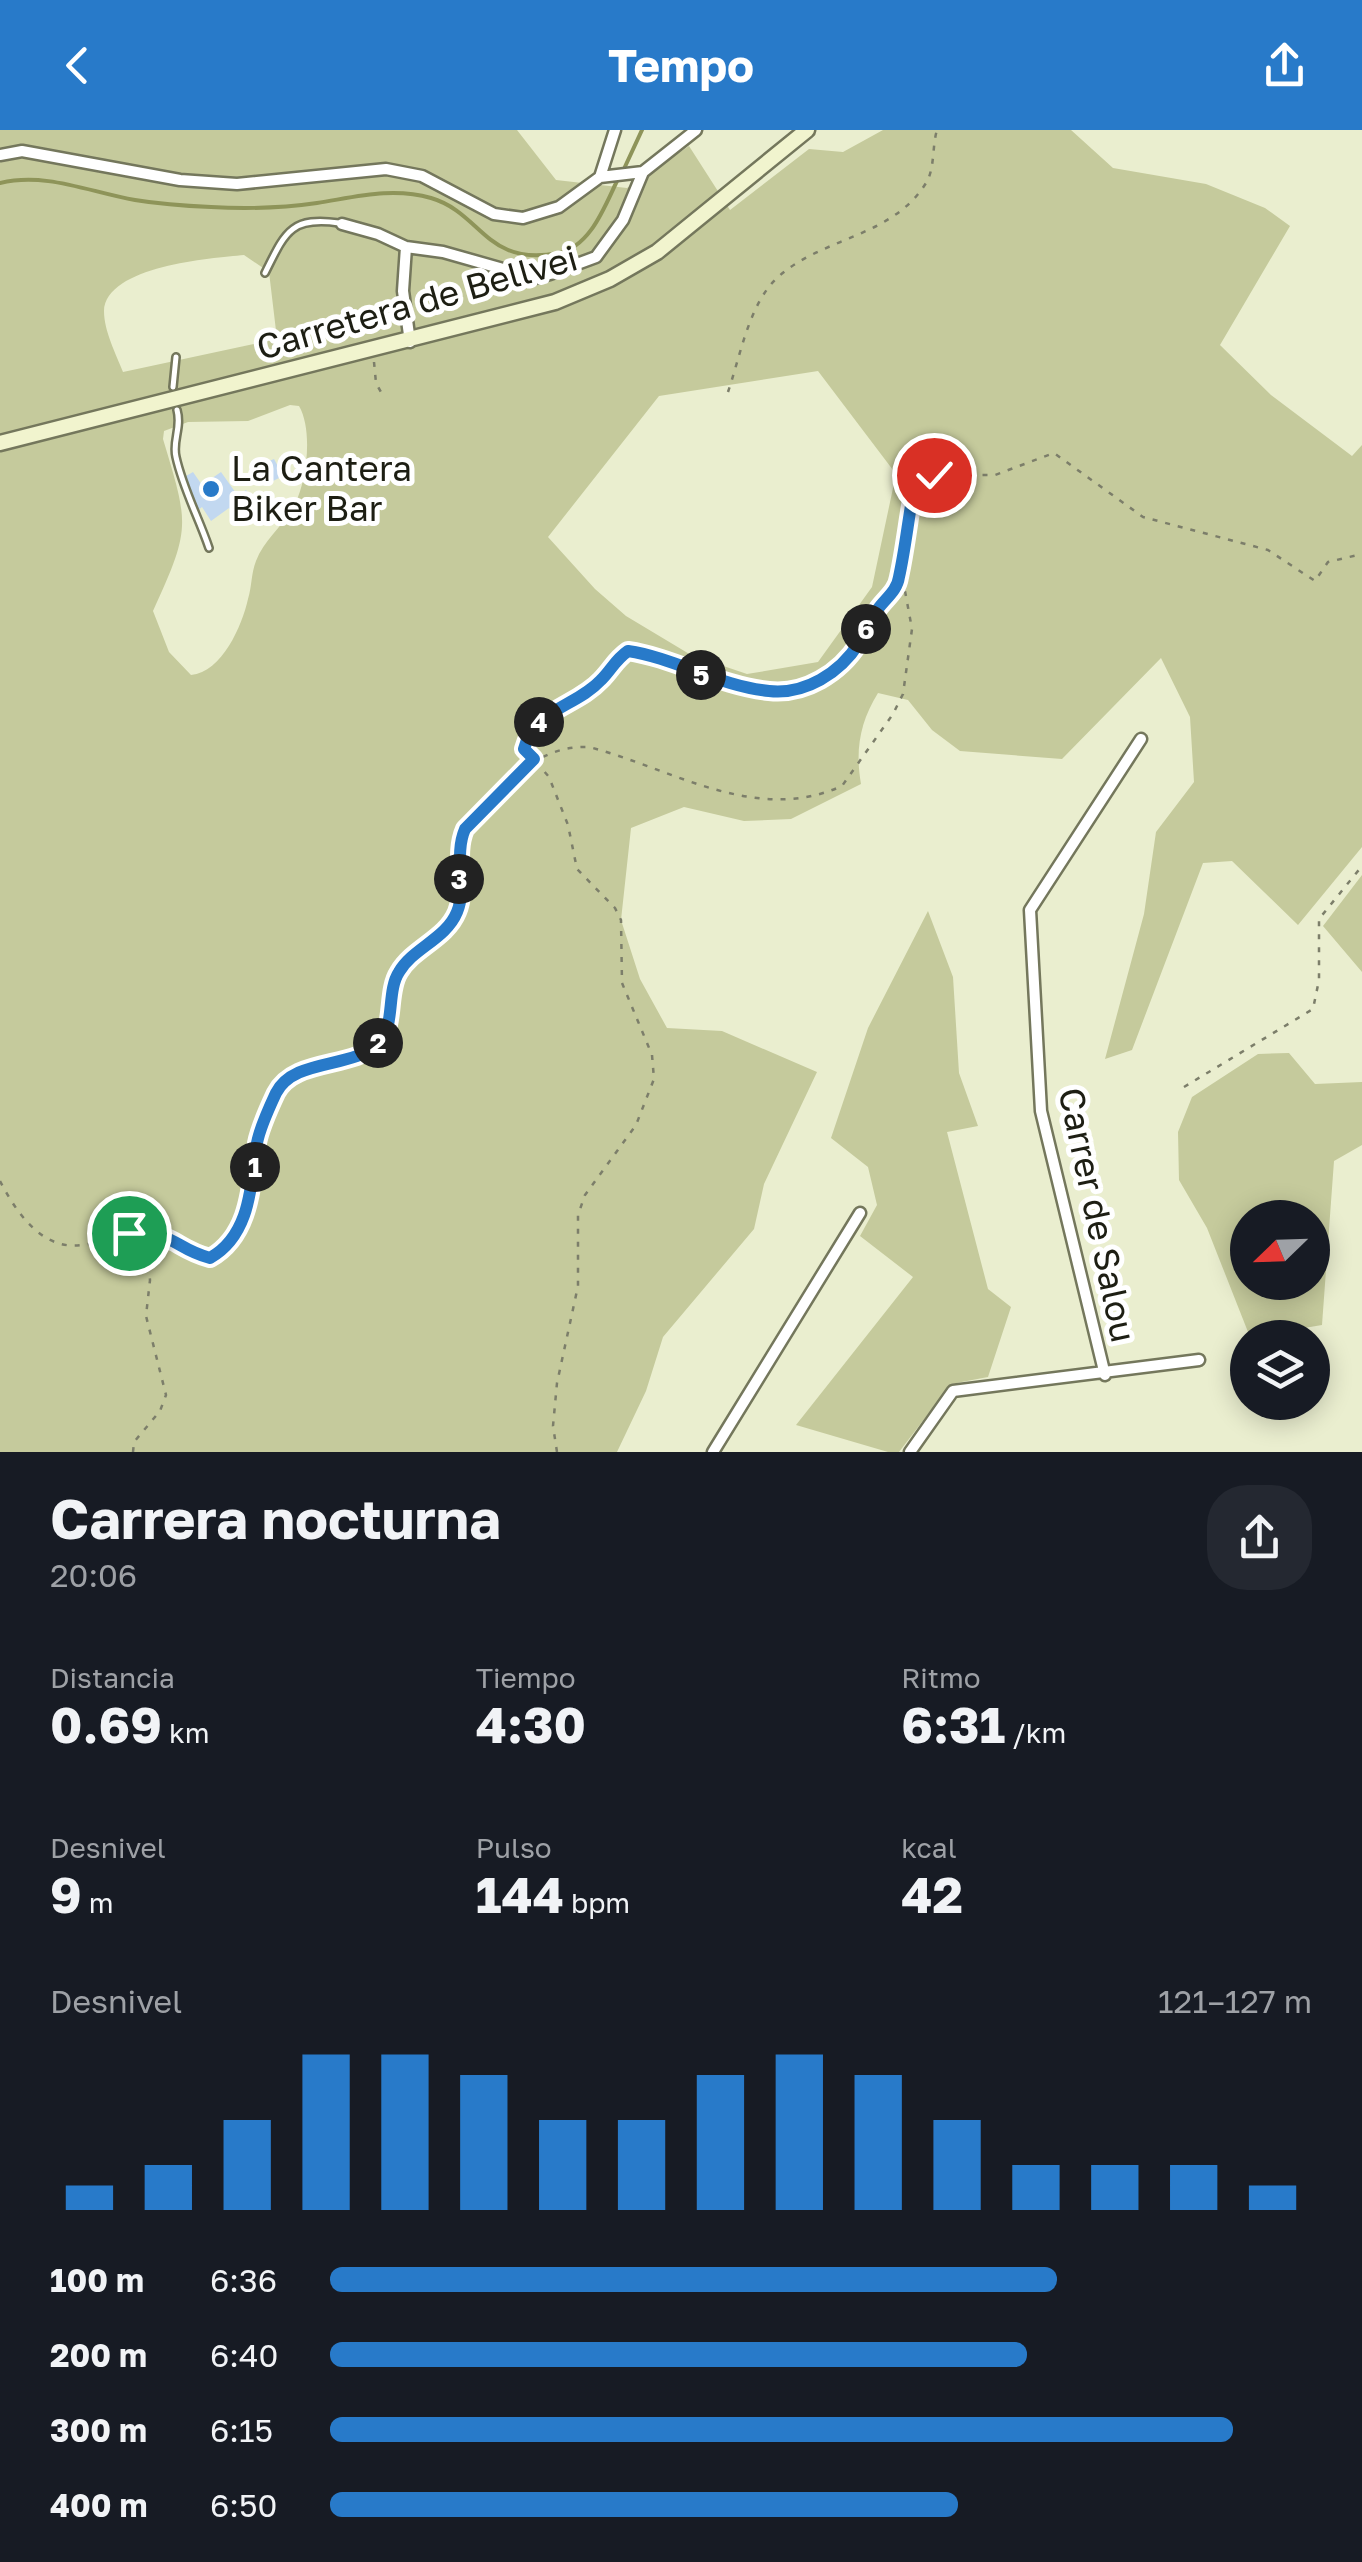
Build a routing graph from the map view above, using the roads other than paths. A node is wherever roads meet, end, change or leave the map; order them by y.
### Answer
1 (616, 130) edge
2 (696, 130) edge
3 (808, 130) edge
4 (0, 154) edge
5 (637, 173) junction
6 (600, 177) junction
7 (342, 224) joint
8 (406, 248) junction
9 (265, 273) dead end
10 (410, 342) junction
11 (176, 357) dead end
12 (173, 387) dead end
13 (177, 410) dead end
14 (0, 442) edge
15 (209, 548) dead end
16 (1141, 739) dead end
17 (860, 1213) dead end
18 (1199, 1360) dead end
19 (1104, 1375) junction
20 (713, 1452) edge
21 (910, 1452) edge

1 - 6 street
2 - 5 street
3 - 10 main road, Carretera de Bellvei
4 - 6 street
5 - 6 street
5 - 8 street
7 - 8 street
7 - 9 lane
8 - 10 street
10 - 14 main road, Carretera de Bellvei
11 - 12 lane
13 - 15 lane
16 - 19 street, Carrer de Salou
17 - 20 street
18 - 19 street
19 - 21 street

